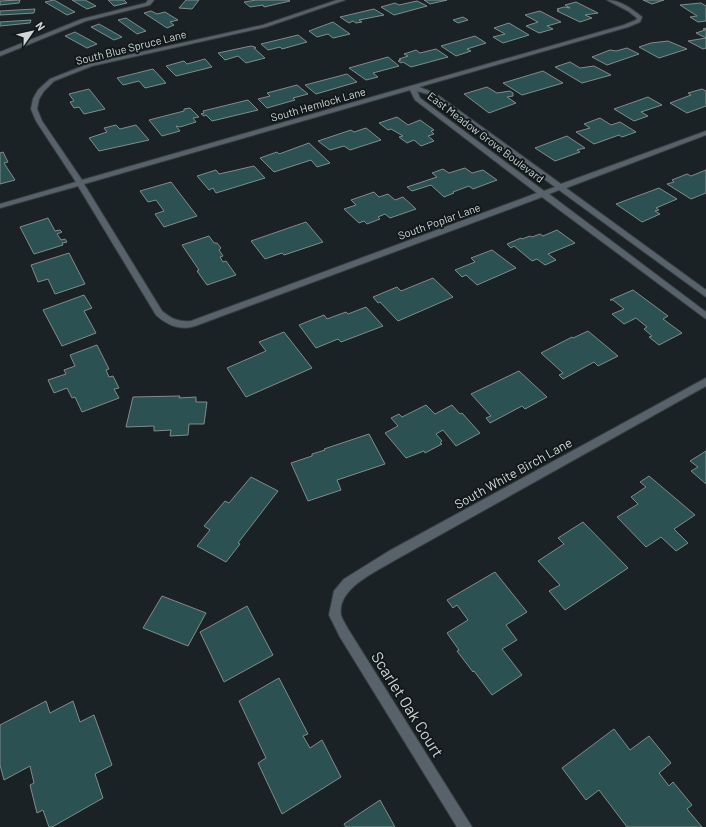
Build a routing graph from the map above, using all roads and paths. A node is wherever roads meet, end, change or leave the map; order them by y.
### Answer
1 (342, 0) edge
2 (610, 0) edge
3 (151, 1) edge
4 (0, 54) edge
5 (412, 87) junction
6 (706, 133) edge
7 (80, 183) junction
8 (561, 188) junction
9 (544, 194) junction
10 (0, 206) edge
11 (706, 294) edge
12 (706, 316) edge
13 (179, 326) joint
14 (706, 382) edge
15 (338, 595) joint
16 (465, 827) edge

1 - 7 street, South Blue Spruce Lane
2 - 5 street, South Hemlock Lane
3 - 4 street
5 - 7 street, South Hemlock Lane
5 - 8 street, East Meadow Grove Boulevard
5 - 9 street, East Meadow Grove Boulevard
6 - 8 street, South Poplar Lane
7 - 10 street, South Hemlock Lane
7 - 13 street, South Blue Spruce Lane
8 - 9 street, South Poplar Lane
8 - 11 street, East Meadow Grove Boulevard
9 - 12 street, East Meadow Grove Boulevard
9 - 13 street, South Poplar Lane
14 - 15 street, South White Birch Lane
15 - 16 street, Scarlet Oak Court

